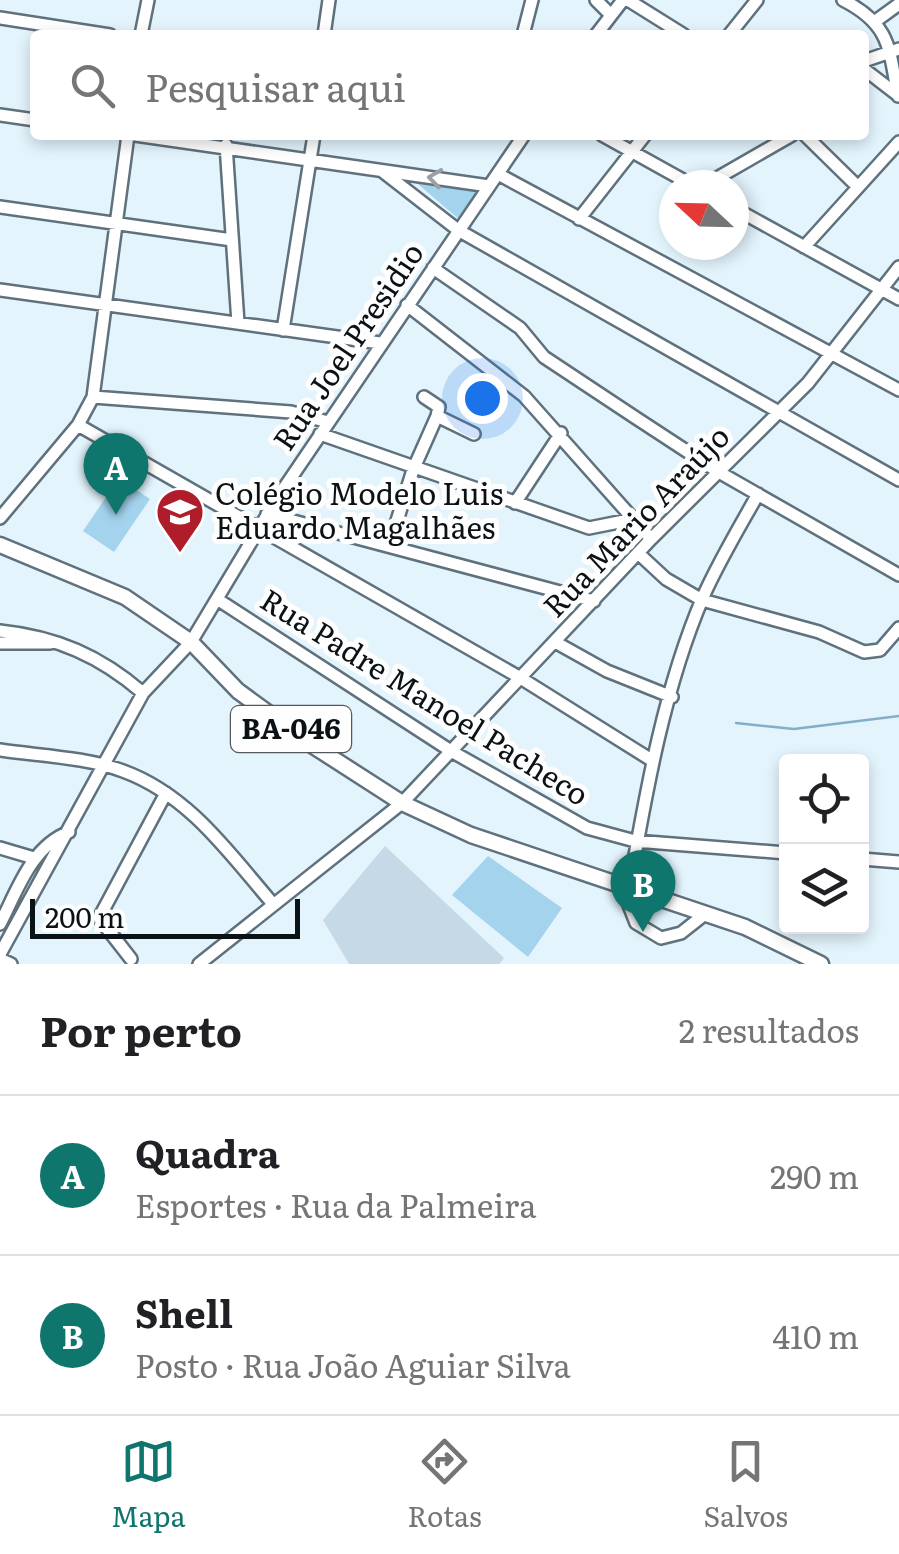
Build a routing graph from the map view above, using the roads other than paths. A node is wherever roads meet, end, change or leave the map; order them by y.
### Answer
1 (148, 0) edge
2 (329, 0) edge
3 (532, 0) edge
4 (596, 0) edge
5 (626, 0) edge
6 (758, 0) edge
7 (842, 0) edge
8 (899, 4) edge
9 (611, 15) junction
10 (0, 18) edge
11 (877, 20) junction
12 (78, 30) edge
13 (142, 30) edge
14 (325, 30) edge
15 (524, 30) edge
16 (600, 30) edge
17 (676, 30) edge
18 (733, 30) edge
19 (895, 51) edge
20 (869, 59) edge
21 (869, 73) edge
22 (899, 96) edge
23 (0, 115) edge
24 (30, 119) edge
25 (131, 140) edge
26 (179, 140) edge
27 (313, 140) edge
28 (521, 140) edge
29 (610, 140) edge
30 (641, 140) edge
31 (783, 140) edge
32 (809, 140) edge
33 (899, 142) edge
34 (226, 145) junction
35 (630, 152) junction
36 (311, 159) junction
37 (382, 170) junction
38 (664, 170) edge
39 (732, 170) edge
40 (498, 174) junction
41 (489, 186) junction
42 (858, 187) junction
43 (0, 207) edge
44 (749, 216) edge
45 (579, 219) junction
46 (117, 224) junction
47 (458, 230) junction
48 (232, 240) junction
49 (804, 247) junction
50 (899, 267) edge
51 (434, 268) junction
52 (882, 289) junction
53 (0, 290) edge
54 (899, 299) edge
55 (407, 305) junction
56 (106, 307) junction
57 (238, 323) junction
58 (283, 330) junction
59 (380, 343) junction
60 (833, 355) junction
61 (899, 390) edge
62 (424, 397) dead end
63 (93, 398) junction
64 (437, 416) junction
65 (778, 416) junction
66 (328, 422) junction
67 (78, 425) junction
68 (561, 433) junction
69 (320, 434) junction
70 (474, 434) dead end
71 (413, 470) junction
72 (717, 471) junction
73 (899, 480) edge
74 (758, 494) junction
75 (515, 504) junction
76 (267, 514) junction
77 (0, 518) edge
78 (634, 519) junction
79 (261, 530) junction
80 (651, 539) junction
81 (0, 544) edge
82 (388, 546) junction
83 (638, 552) junction
84 (899, 575) edge
85 (217, 600) junction
86 (594, 600) junction
87 (702, 600) junction
88 (899, 628) edge
89 (0, 631) edge
90 (0, 642) edge
91 (56, 642) junction
92 (191, 642) junction
93 (555, 642) junction
94 (519, 677) junction
95 (143, 692) junction
96 (672, 696) junction
97 (0, 750) edge
98 (450, 751) junction
99 (653, 761) junction
100 (104, 765) junction
101 (166, 793) junction
102 (402, 802) junction
103 (69, 832) junction
104 (635, 841) junction
105 (0, 848) edge
106 (779, 852) edge
107 (34, 858) junction
108 (869, 860) edge
109 (899, 862) edge
110 (626, 888) junction
111 (272, 904) junction
112 (705, 914) junction
113 (0, 924) edge
114 (0, 956) edge
115 (132, 958) dead end
116 (11, 964) edge
117 (199, 964) edge
118 (821, 964) edge

1 - 13 street
2 - 14 street
3 - 15 street
4 - 9 street
5 - 9 street
5 - 17 street
6 - 18 street
7 - 11 street
8 - 11 street
9 - 16 street
10 - 12 street
11 - 19 street
19 - 20 street
19 - 22 street
21 - 22 street
23 - 24 street
25 - 46 street
26 - 34 street
27 - 36 street
28 - 40 street, Rua Joel Presidio
29 - 35 street
30 - 35 street
31 - 39 street
32 - 42 street
33 - 42 street
34 - 36 street
34 - 48 street
35 - 38 street
35 - 45 street
36 - 37 street
36 - 58 street
41 -> 37 street
37 - 47 street
40 - 41 street, Rua Joel Presidio
40 - 45 street
41 - 47 street, Rua Joel Presidio
42 - 49 street
43 - 46 street
44 - 49 street
45 - 60 street
46 - 48 street
46 - 56 street
47 - 51 street, Rua Joel Presidio
47 - 65 street
48 - 57 street
49 - 52 street
50 - 52 street, Rua Mario Araújo
51 - 55 street, Rua Joel Presidio
51 - 72 street
52 - 54 street
52 - 60 street, Rua Mario Araújo
53 - 56 street
55 - 59 street, Rua Joel Presidio
55 - 68 street
56 - 57 street
56 - 63 street
57 - 58 street
58 - 59 street
59 - 66 street, Rua Joel Presidio
60 - 61 street
60 - 65 street, Rua Mario Araújo
62 - 64 street
63 - 66 street
63 - 67 street
64 - 70 street
64 - 71 street
65 - 72 street, Rua Mario Araújo
65 - 73 street
66 - 69 street, Rua Joel Presidio
67 - 77 street
67 - 79 street
68 - 75 street
68 - 78 street
69 - 71 street
69 - 76 street, Rua Joel Presidio
71 - 75 street
71 - 82 street
72 - 74 street
72 - 80 street, Rua Mario Araújo
74 - 84 street
74 - 87 street
75 - 78 street
76 - 79 street, Rua Joel Presidio
76 - 82 street
78 - 80 street
79 - 85 street, Rua Joel Presidio
79 - 94 street
80 - 83 street, Rua Mario Araújo
81 - 92 main road, BA-046
82 - 86 street
83 - 86 street, Rua Mario Araújo
83 - 87 street
85 - 92 street, Rua Joel Presidio
85 - 98 street, Rua Padre Manoel Pacheco
86 - 93 street, Rua Mario Araújo
87 - 88 street
87 - 96 street
89 - 91 street
90 - 91 street
91 - 95 street
92 - 95 street, Rua Joel Presidio
92 - 102 main road, BA-046
93 - 94 street, Rua Mario Araújo
93 - 96 street
94 - 98 street, Rua Mario Araújo
94 - 99 street
95 - 100 street, Rua Joel Presidio
96 - 99 street
97 - 100 street
98 - 102 street, Rua Mario Araújo
98 - 104 street, Rua Padre Manoel Pacheco
99 - 104 street
100 - 101 street
100 - 103 street, Rua Joel Presidio
101 - 111 street
101 - 115 street
102 - 110 main road, BA-046
102 - 111 street, Rua Mario Araújo
103 - 107 street
103 - 114 street, Rua Joel Presidio
104 - 106 street, Rua Padre Manoel Pacheco
104 - 110 street
105 - 107 street
107 - 113 street
108 - 109 street
110 - 112 main road, BA-046
110 - 112 street
111 - 117 street, Rua Mario Araújo
112 - 118 main road, BA-046
114 - 116 street

